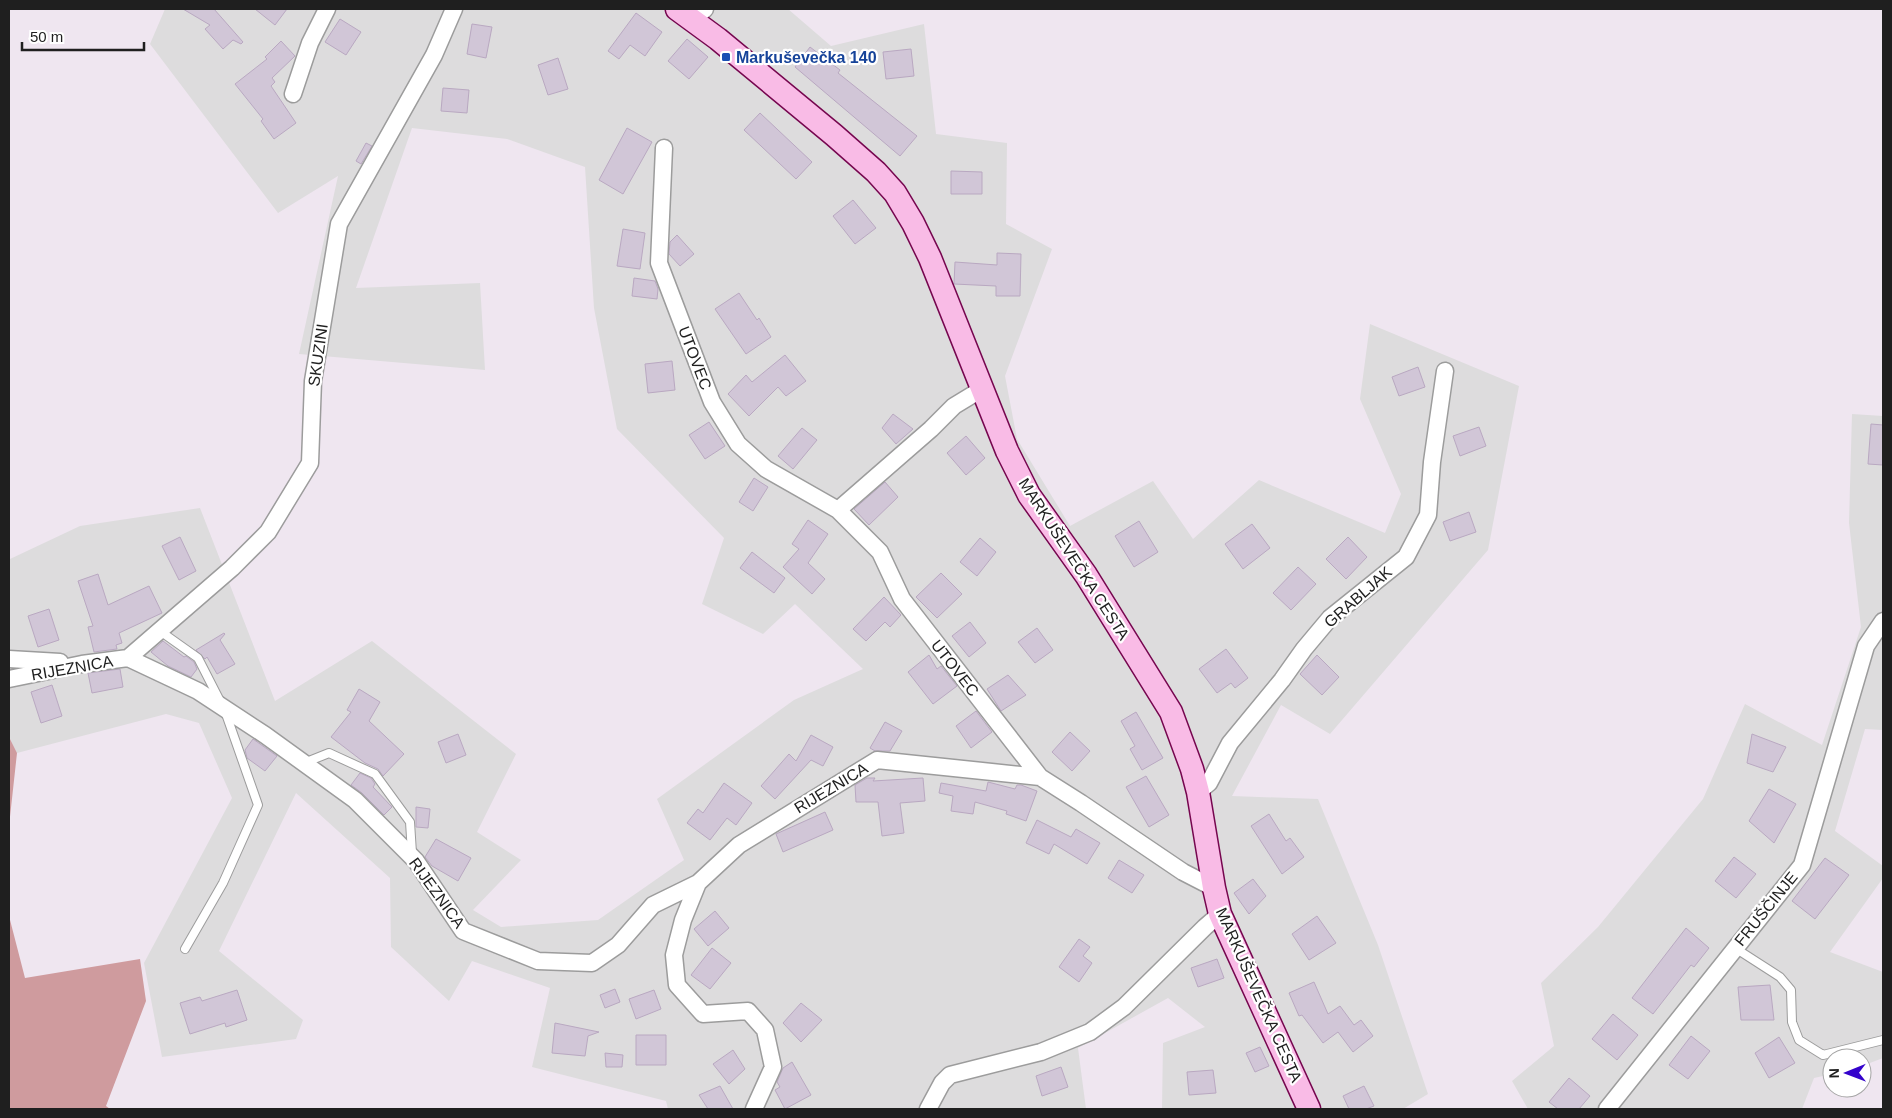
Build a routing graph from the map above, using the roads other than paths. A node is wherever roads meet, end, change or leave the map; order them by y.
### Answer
1 (327, 9) edge
2 (454, 9) edge
3 (692, 12) edge
4 (292, 94) dead end
5 (664, 148) dead end
6 (1444, 371) dead end
7 (982, 389) junction
8 (838, 510) junction
9 (1883, 621) edge
10 (160, 631) junction
11 (128, 658) junction
12 (9, 659) edge
13 (82, 664) junction
14 (9, 679) edge
15 (224, 709) junction
16 (304, 763) junction
17 (1040, 777) junction
18 (1198, 792) junction
19 (412, 858) junction
20 (698, 882) junction
21 (1214, 888) junction
22 (1220, 914) junction
23 (1735, 948) junction
24 (185, 949) dead end
25 (1883, 1040) edge
26 (754, 1109) edge
27 (928, 1109) edge
28 (1310, 1109) edge
29 (1607, 1109) edge

1 - 4 street
2 - 10 street, SKUZINI
3 - 7 main road, MARKUŠEVEČKA CESTA
5 - 8 street, UTOVEC
6 - 18 street, GRABLJAK
7 - 8 street
7 - 18 main road, MARKUŠEVEČKA CESTA
8 - 17 street, UTOVEC
9 - 23 street, FRUŠČINJE
10 - 11 street, SKUZINI
10 - 15 lane
11 - 13 street, RIJEZNICA
11 - 15 street, RIJEZNICA
12 - 13 street
13 - 14 street, RIJEZNICA
15 - 16 street, RIJEZNICA
15 - 24 lane
16 - 19 street, RIJEZNICA
16 - 19 lane
17 - 20 street, RIJEZNICA
17 - 21 street, RIJEZNICA
18 - 21 main road, MARKUŠEVEČKA CESTA
19 - 20 street, RIJEZNICA
20 - 26 street
21 - 22 main road, MARKUŠEVEČKA CESTA
22 - 27 street
22 - 28 main road, MARKUŠEVEČKA CESTA
23 - 25 lane
23 - 29 street, FRUŠČINJE

